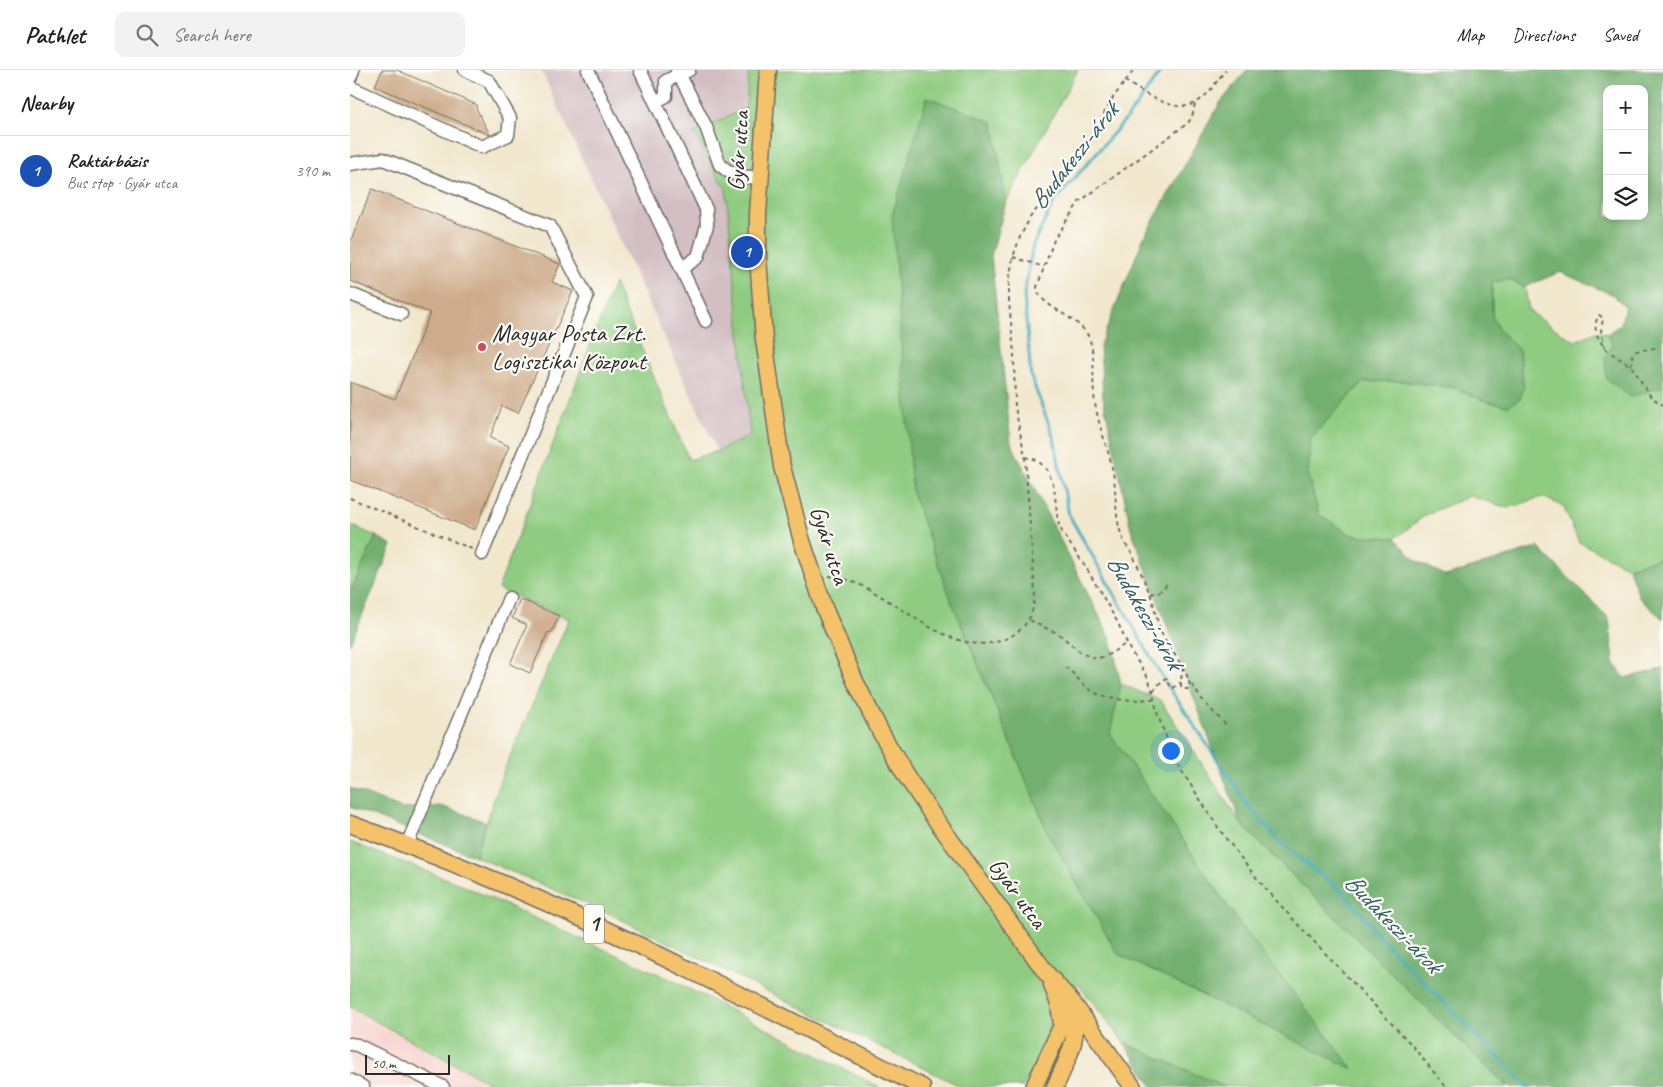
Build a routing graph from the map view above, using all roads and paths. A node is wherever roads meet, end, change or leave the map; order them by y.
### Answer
1 (353, 70) edge
2 (465, 70) edge
3 (588, 70) edge
4 (640, 70) edge
5 (768, 70) edge
6 (1134, 70) edge
7 (1226, 70) edge
8 (682, 71) edge
9 (350, 78) edge
10 (1125, 81) junction
11 (350, 87) edge
12 (655, 102) junction
13 (1194, 104) junction
14 (350, 164) edge
15 (760, 178) junction
16 (1013, 257) junction
17 (1044, 267) junction
18 (681, 269) junction
19 (350, 294) edge
20 (401, 314) dead end
21 (706, 321) dead end
22 (1605, 348) junction
23 (1656, 348) dead end
24 (1630, 365) junction
25 (1663, 405) edge
26 (1025, 457) junction
27 (350, 498) edge
28 (482, 554) joint
29 (814, 577) junction
30 (1168, 583) dead end
31 (1150, 594) junction
32 (509, 598) dead end
33 (1030, 620) junction
34 (1127, 644) junction
35 (1065, 667) dead end
36 (1182, 667) junction
37 (1181, 682) junction
38 (1190, 683) junction
39 (1152, 691) junction
40 (1153, 699) junction
41 (1227, 726) dead end
42 (350, 824) edge
43 (407, 846) junction
44 (1047, 974) junction
45 (1072, 1002) junction
46 (350, 1044) edge
47 (350, 1080) edge
48 (363, 1087) edge
49 (443, 1087) edge
50 (922, 1087) edge
51 (1034, 1087) edge
52 (1055, 1087) edge
53 (1133, 1087) edge
54 (1446, 1087) edge

1 - 9 street
2 - 11 street
3 - 18 street
4 - 12 street
5 - 15 main road, Gyár utca
6 - 10 path
7 - 13 path
8 - 12 street
8 - 15 street
10 - 13 path
10 - 16 path
12 - 18 street
13 - 17 path
14 - 28 street
15 - 29 main road, Gyár utca
16 - 17 path
16 - 26 path
17 - 31 path
18 - 21 street
19 - 20 street
22 - 22 path
22 - 24 path
23 - 24 path
24 - 25 path
26 - 33 path
26 - 34 path
27 - 28 path
29 - 33 path
29 - 44 main road, Gyár utca
30 - 31 path
31 - 36 path
32 - 43 street
33 - 34 path
34 - 39 path
35 - 40 path
36 - 37 path
36 - 38 path
37 - 38 path
37 - 39 path
38 - 41 path
39 - 40 path
40 - 54 path
42 - 43 main road, 1
43 - 50 main road, 1
44 - 45 main road, Gyár utca
44 - 51 main road, Gyár utca
45 - 52 main road
45 - 53 main road, Gyár utca
46 - 49 street
47 - 48 street

